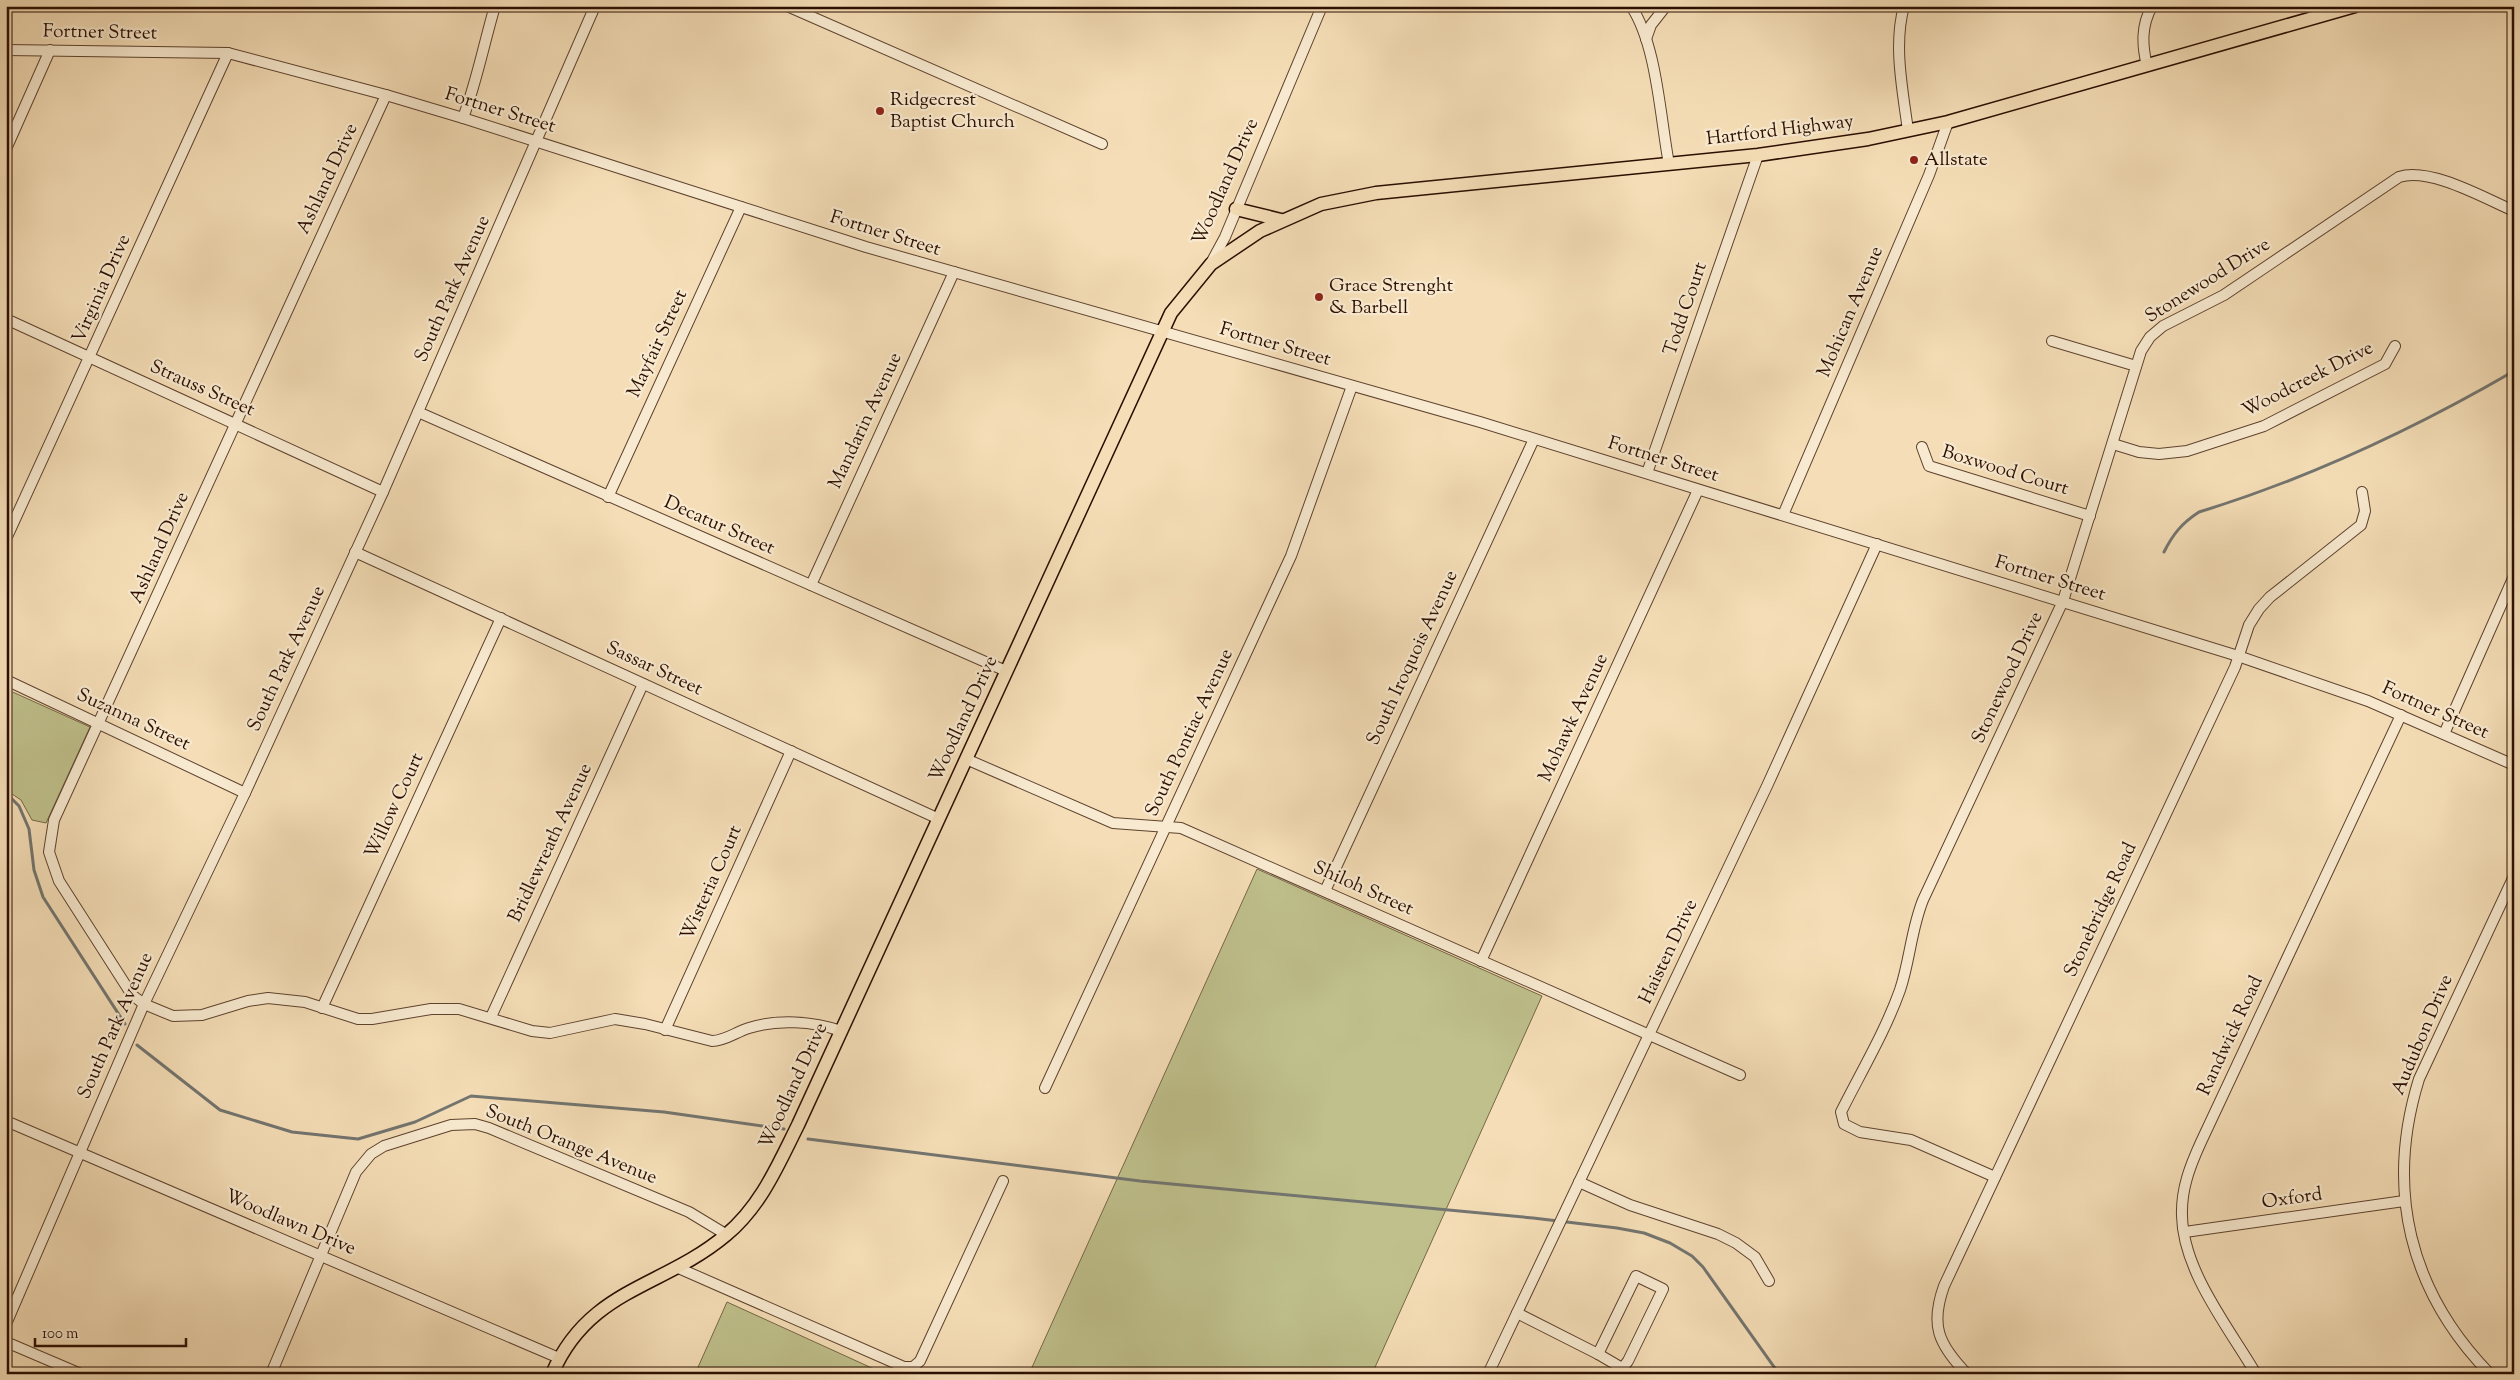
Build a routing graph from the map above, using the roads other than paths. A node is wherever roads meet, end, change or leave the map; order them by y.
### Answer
1 (495, 6) edge
2 (595, 6) edge
3 (787, 6) edge
4 (1322, 6) edge
5 (1631, 6) edge
6 (1666, 6) edge
7 (1904, 6) edge
8 (2152, 6) edge
9 (2355, 6) edge
10 (1646, 39) junction
11 (6, 50) edge
12 (50, 50) junction
13 (228, 53) junction
14 (2148, 66) junction
15 (386, 95) junction
16 (463, 118) junction
17 (1948, 122) junction
18 (1908, 131) junction
19 (538, 141) junction
20 (1102, 144) dead end
21 (6, 149) edge
22 (1758, 155) junction
23 (1669, 164) junction
24 (741, 207) junction
25 (1236, 209) junction
26 (2514, 211) edge
27 (1281, 220) junction
28 (1211, 264) junction
29 (954, 272) junction
30 (6, 319) edge
31 (1163, 331) junction
32 (2052, 341) dead end
33 (2395, 346) dead end
34 (90, 358) junction
35 (2136, 366) junction
36 (1352, 386) junction
37 (418, 412) junction
38 (236, 423) junction
39 (1534, 439) junction
40 (2113, 444) junction
41 (1922, 448) dead end
42 (1647, 473) junction
43 (1698, 490) junction
44 (382, 492) junction
45 (2362, 492) dead end
46 (608, 496) junction
47 (1783, 515) junction
48 (2090, 516) junction
49 (6, 539) edge
50 (1877, 544) junction
51 (355, 552) junction
52 (2514, 576) edge
53 (811, 585) junction
54 (2063, 601) junction
55 (501, 618) junction
56 (2238, 656) junction
57 (1006, 672) junction
58 (6, 680) edge
59 (643, 684) junction
60 (2401, 715) junction
61 (99, 724) junction
62 (2444, 734) junction
63 (791, 751) junction
64 (966, 760) junction
65 (2514, 765) edge
66 (245, 792) junction
67 (939, 819) junction
68 (1166, 826) junction
69 (2514, 876) edge
70 (1325, 891) junction
71 (1481, 960) junction
72 (144, 1004) junction
73 (322, 1008) junction
74 (491, 1017) junction
75 (665, 1030) junction
76 (841, 1032) junction
77 (1649, 1035) junction
78 (1740, 1075) dead end
79 (1045, 1088) dead end
80 (6, 1120) edge
81 (79, 1152) junction
82 (1996, 1177) junction
83 (1003, 1181) dead end
84 (1579, 1182) junction
85 (2404, 1201) junction
86 (2184, 1232) junction
87 (727, 1235) junction
88 (321, 1256) junction
89 (676, 1268) junction
90 (1769, 1281) dead end
91 (1517, 1314) junction
92 (6, 1324) edge
93 (6, 1342) edge
94 (1598, 1354) junction
95 (559, 1358) junction
96 (1620, 1371) edge
97 (81, 1374) edge
98 (271, 1374) edge
99 (552, 1374) edge
100 (1488, 1374) edge
101 (1967, 1374) edge
102 (2256, 1374) edge
103 (2490, 1374) edge

1 - 16 street
2 - 19 street, South Park Avenue
3 - 20 street
4 - 25 street, Woodland Drive
5 - 10 street
6 - 10 street
7 - 18 street
8 - 14 street
9 - 14 main road, Hartford Highway
10 - 23 street
11 - 12 street, Fortner Street
12 - 13 street, Fortner Street
12 - 21 street
13 - 15 street, Fortner Street
13 - 34 street, Virginia Drive
14 - 17 main road, Hartford Highway
15 - 16 street, Fortner Street
15 - 38 street, Ashland Drive
16 - 19 street, Fortner Street
17 - 18 main road, Hartford Highway
17 - 47 street, Mohican Avenue
18 - 22 main road, Hartford Highway
19 - 24 street, Fortner Street
19 - 37 street, South Park Avenue
22 - 23 main road, Hartford Highway
22 - 42 street, Todd Court
23 - 27 main road, Hartford Highway
24 - 29 street, Fortner Street
24 - 46 street, Mayfair Street
25 - 27 main road
25 - 28 street, Woodland Drive
26 - 35 street, Stonewood Drive
27 - 28 main road, Hartford Highway
28 - 31 main road, Woodland Drive
29 - 31 street, Fortner Street
29 - 53 street, Mandarin Avenue
30 - 34 street, Strauss Street
31 - 36 street, Fortner Street
31 - 57 main road, Woodland Drive
32 - 35 street
33 - 40 street, Woodcreek Drive
34 - 38 street, Strauss Street
34 - 49 street, Virginia Drive
35 - 40 street, Stonewood Drive
36 - 39 street, Fortner Street
36 - 68 street, South Pontiac Avenue
37 - 44 street, South Park Avenue
37 - 46 street, Decatur Street
38 - 44 street, Strauss Street
38 - 61 street, Ashland Drive
39 - 42 street, Fortner Street
39 - 70 street, South Iroquois Avenue
40 - 48 street, Stonewood Drive
41 - 48 street, Boxwood Court
42 - 43 street, Fortner Street
43 - 47 street, Fortner Street
43 - 71 street, Mohawk Avenue
44 - 51 street, South Park Avenue
45 - 56 street, Stonebridge Road
46 - 53 street, Decatur Street
47 - 50 street, Fortner Street
48 - 54 street, Stonewood Drive
50 - 54 street, Fortner Street
50 - 77 street, Haisten Drive
51 - 55 street, Sassar Street
51 - 66 street, South Park Avenue
52 - 62 street
53 - 57 street, Decatur Street
54 - 56 street, Fortner Street
54 - 82 street, Stonewood Drive
55 - 59 street, Sassar Street
55 - 73 street, Willow Court
56 - 60 street, Fortner Street
56 - 82 street, Stonebridge Road
57 - 64 main road, Woodland Drive
58 - 61 street, Suzanna Street
59 - 63 street, Sassar Street
59 - 74 street, Bridlewreath Avenue
60 - 62 street, Fortner Street
60 - 86 street, Randwick Road
61 - 66 street, Suzanna Street
61 - 72 street, Ashland Drive
62 - 65 street, Fortner Street
63 - 67 street, Sassar Street
63 - 75 street, Wisteria Court
64 - 67 main road, Woodland Drive
64 - 68 street, Shiloh Street
66 - 72 street, South Park Avenue
67 - 76 main road, Woodland Drive
68 - 70 street, Shiloh Street
68 - 79 street, South Pontiac Avenue
69 - 85 street, Audubon Drive
70 - 71 street, Shiloh Street
71 - 77 street, Shiloh Street
72 - 73 street
72 - 81 street, South Park Avenue
73 - 74 street
74 - 75 street
75 - 76 street
76 - 87 main road, Woodland Drive
77 - 78 street, Shiloh Street
77 - 84 street, Haisten Drive
80 - 81 street, Woodlawn Drive
81 - 88 street, Woodlawn Drive
81 - 92 street, South Park Avenue
82 - 101 street, Stonebridge Road
83 - 89 street
84 - 90 street
84 - 91 street, Haisten Drive
85 - 86 street, Oxford
85 - 103 street, Audubon Drive
86 - 102 street, Randwick Road
87 - 88 street, South Orange Avenue
87 - 89 main road, Woodland Drive
88 - 95 street, Woodlawn Drive
88 - 98 street, South Orange Avenue
89 - 95 main road, Woodland Drive
91 - 94 street
91 - 100 street, Haisten Drive
93 - 97 street
94 - 96 street
94 - 96 street
95 - 99 main road, Woodland Drive

